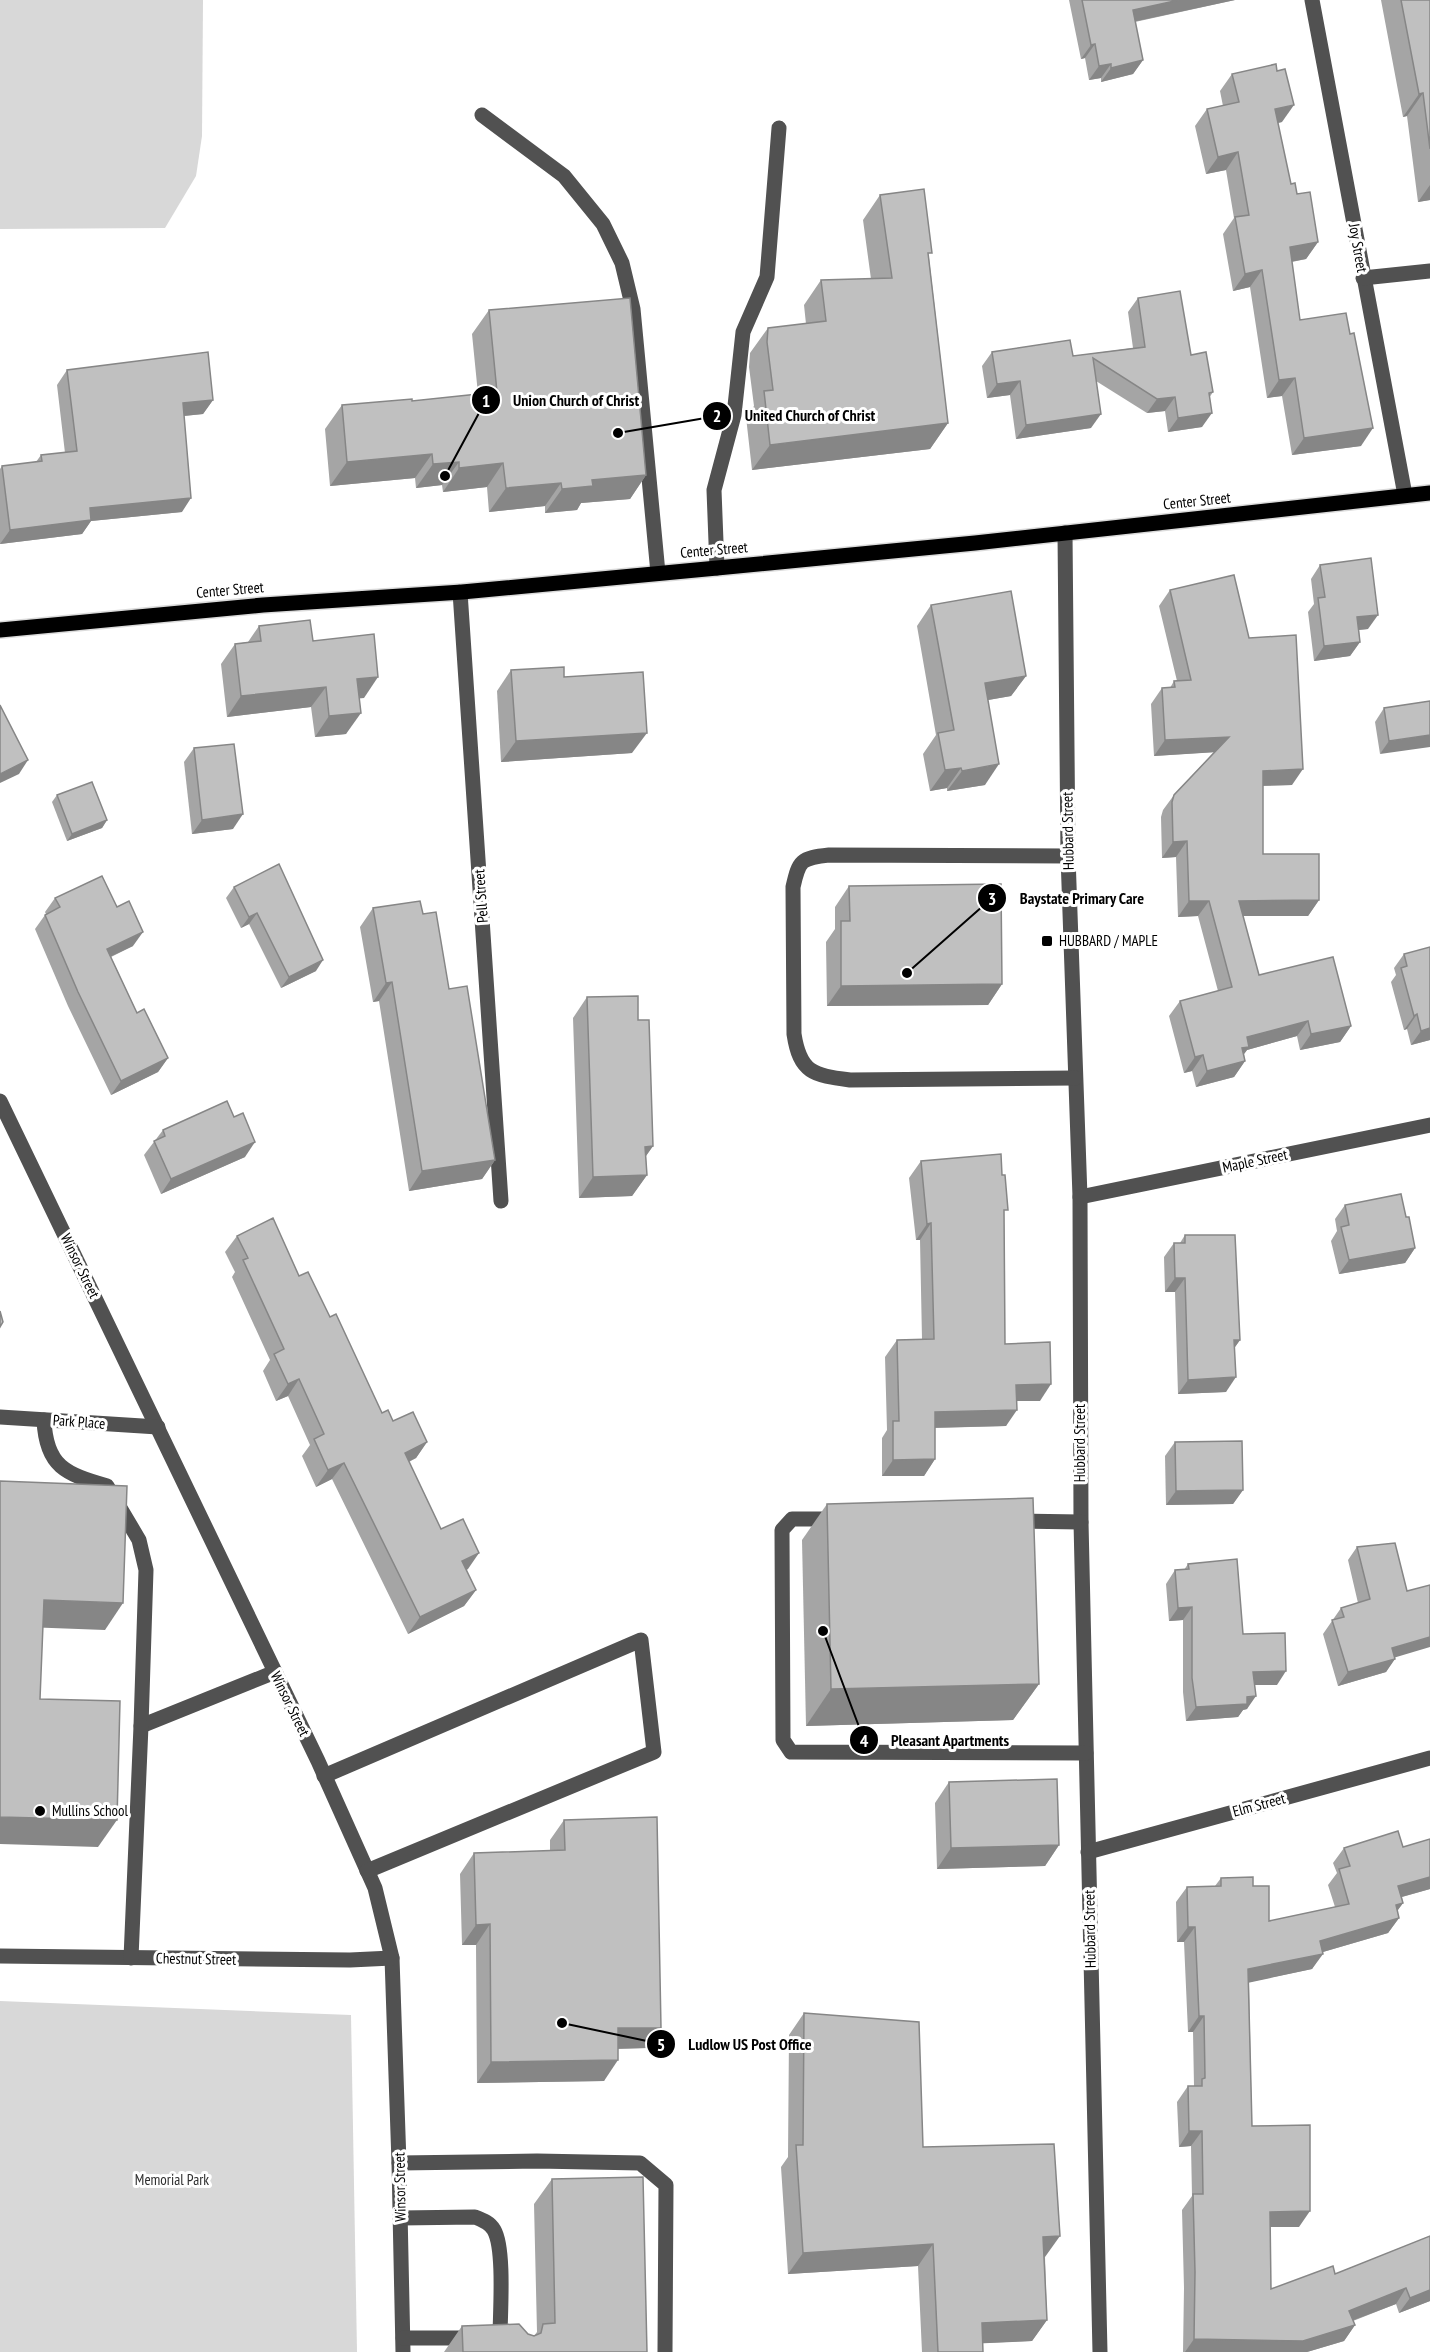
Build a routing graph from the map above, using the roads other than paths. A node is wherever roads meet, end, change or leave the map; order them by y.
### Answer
1 (1312, 0) edge
2 (482, 115) dead end
3 (779, 128) dead end
4 (1430, 270) edge
5 (1363, 278) junction
6 (1430, 493) edge
7 (1405, 495) junction
8 (1065, 533) junction
9 (717, 568) junction
10 (658, 573) junction
11 (460, 592) junction
12 (0, 630) edge
13 (1068, 856) junction
14 (1075, 1078) junction
15 (0, 1101) edge
16 (1430, 1125) edge
17 (1080, 1197) junction
18 (501, 1201) dead end
19 (0, 1417) edge
20 (44, 1420) junction
21 (158, 1427) junction
22 (851, 1519) edge
23 (1004, 1521) edge
24 (1081, 1522) junction
25 (275, 1672) junction
26 (141, 1726) junction
27 (1086, 1753) junction
28 (1430, 1758) edge
29 (324, 1776) junction
30 (1088, 1852) junction
31 (366, 1871) junction
32 (0, 1956) edge
33 (131, 1958) junction
34 (392, 1958) junction
35 (399, 2163) junction
36 (400, 2218) junction
37 (403, 2345) edge
38 (664, 2352) edge
39 (1100, 2352) edge

1 - 5 street, Joy Street
2 - 10 street
3 - 9 street
4 - 5 street
5 - 7 street, Joy Street
6 - 7 main road, Center Street
7 - 8 main road, Center Street
8 - 9 main road, Center Street
8 - 13 street, Hubbard Street
9 - 10 main road, Center Street
10 - 11 main road, Center Street
11 - 12 main road, Center Street
11 - 18 street, Pell Street
13 - 14 street, Hubbard Street
13 - 14 street
14 - 17 street, Hubbard Street
15 - 21 street, Winsor Street
16 - 17 street, Maple Street
17 - 24 street, Hubbard Street
19 - 20 street, Park Place
20 - 21 street, Park Place
20 - 26 street
21 - 25 street, Winsor Street
22 - 27 street
23 - 24 street
24 - 27 street, Hubbard Street
25 - 26 street
25 - 29 street, Winsor Street
26 - 33 street
27 - 30 street, Hubbard Street
28 - 30 street, Elm Street
29 - 31 street, Winsor Street
29 - 31 street
30 - 39 street, Hubbard Street
31 - 34 street, Winsor Street
32 - 33 street, Chestnut Street
33 - 34 street, Chestnut Street
34 - 35 street, Winsor Street
35 - 36 street, Winsor Street
35 - 38 street
36 - 37 street, Winsor Street
36 - 37 street

